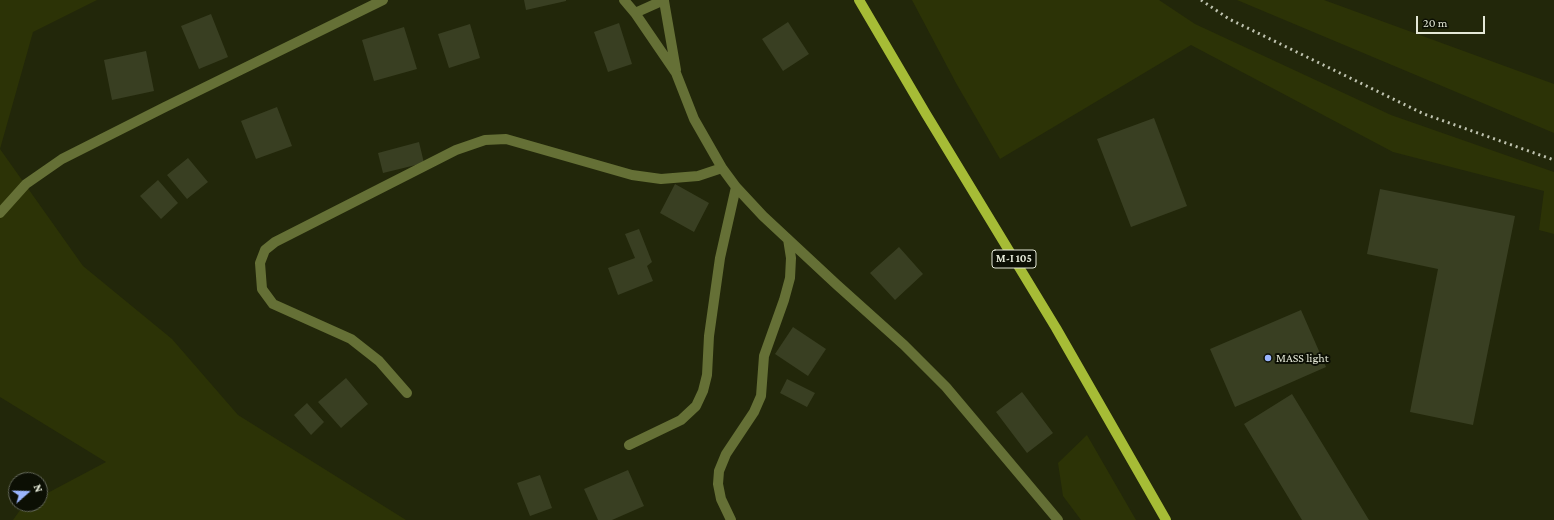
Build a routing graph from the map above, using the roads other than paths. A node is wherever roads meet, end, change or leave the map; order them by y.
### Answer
1 (383, 0) edge
2 (624, 0) edge
3 (859, 0) edge
4 (664, 1) edge
5 (635, 13) junction
6 (676, 73) junction
7 (722, 168) junction
8 (736, 187) junction
9 (0, 213) edge
10 (788, 239) junction
11 (407, 393) dead end
12 (629, 445) dead end
13 (731, 520) edge
14 (1058, 520) edge
15 (1166, 520) edge

1 - 9 street
2 - 5 street
3 - 15 main road, M-I 105
4 - 5 street
4 - 6 street
5 - 6 street
6 - 7 street
7 - 8 street
7 - 11 street
8 - 10 street
8 - 12 street
10 - 13 street
10 - 14 street

